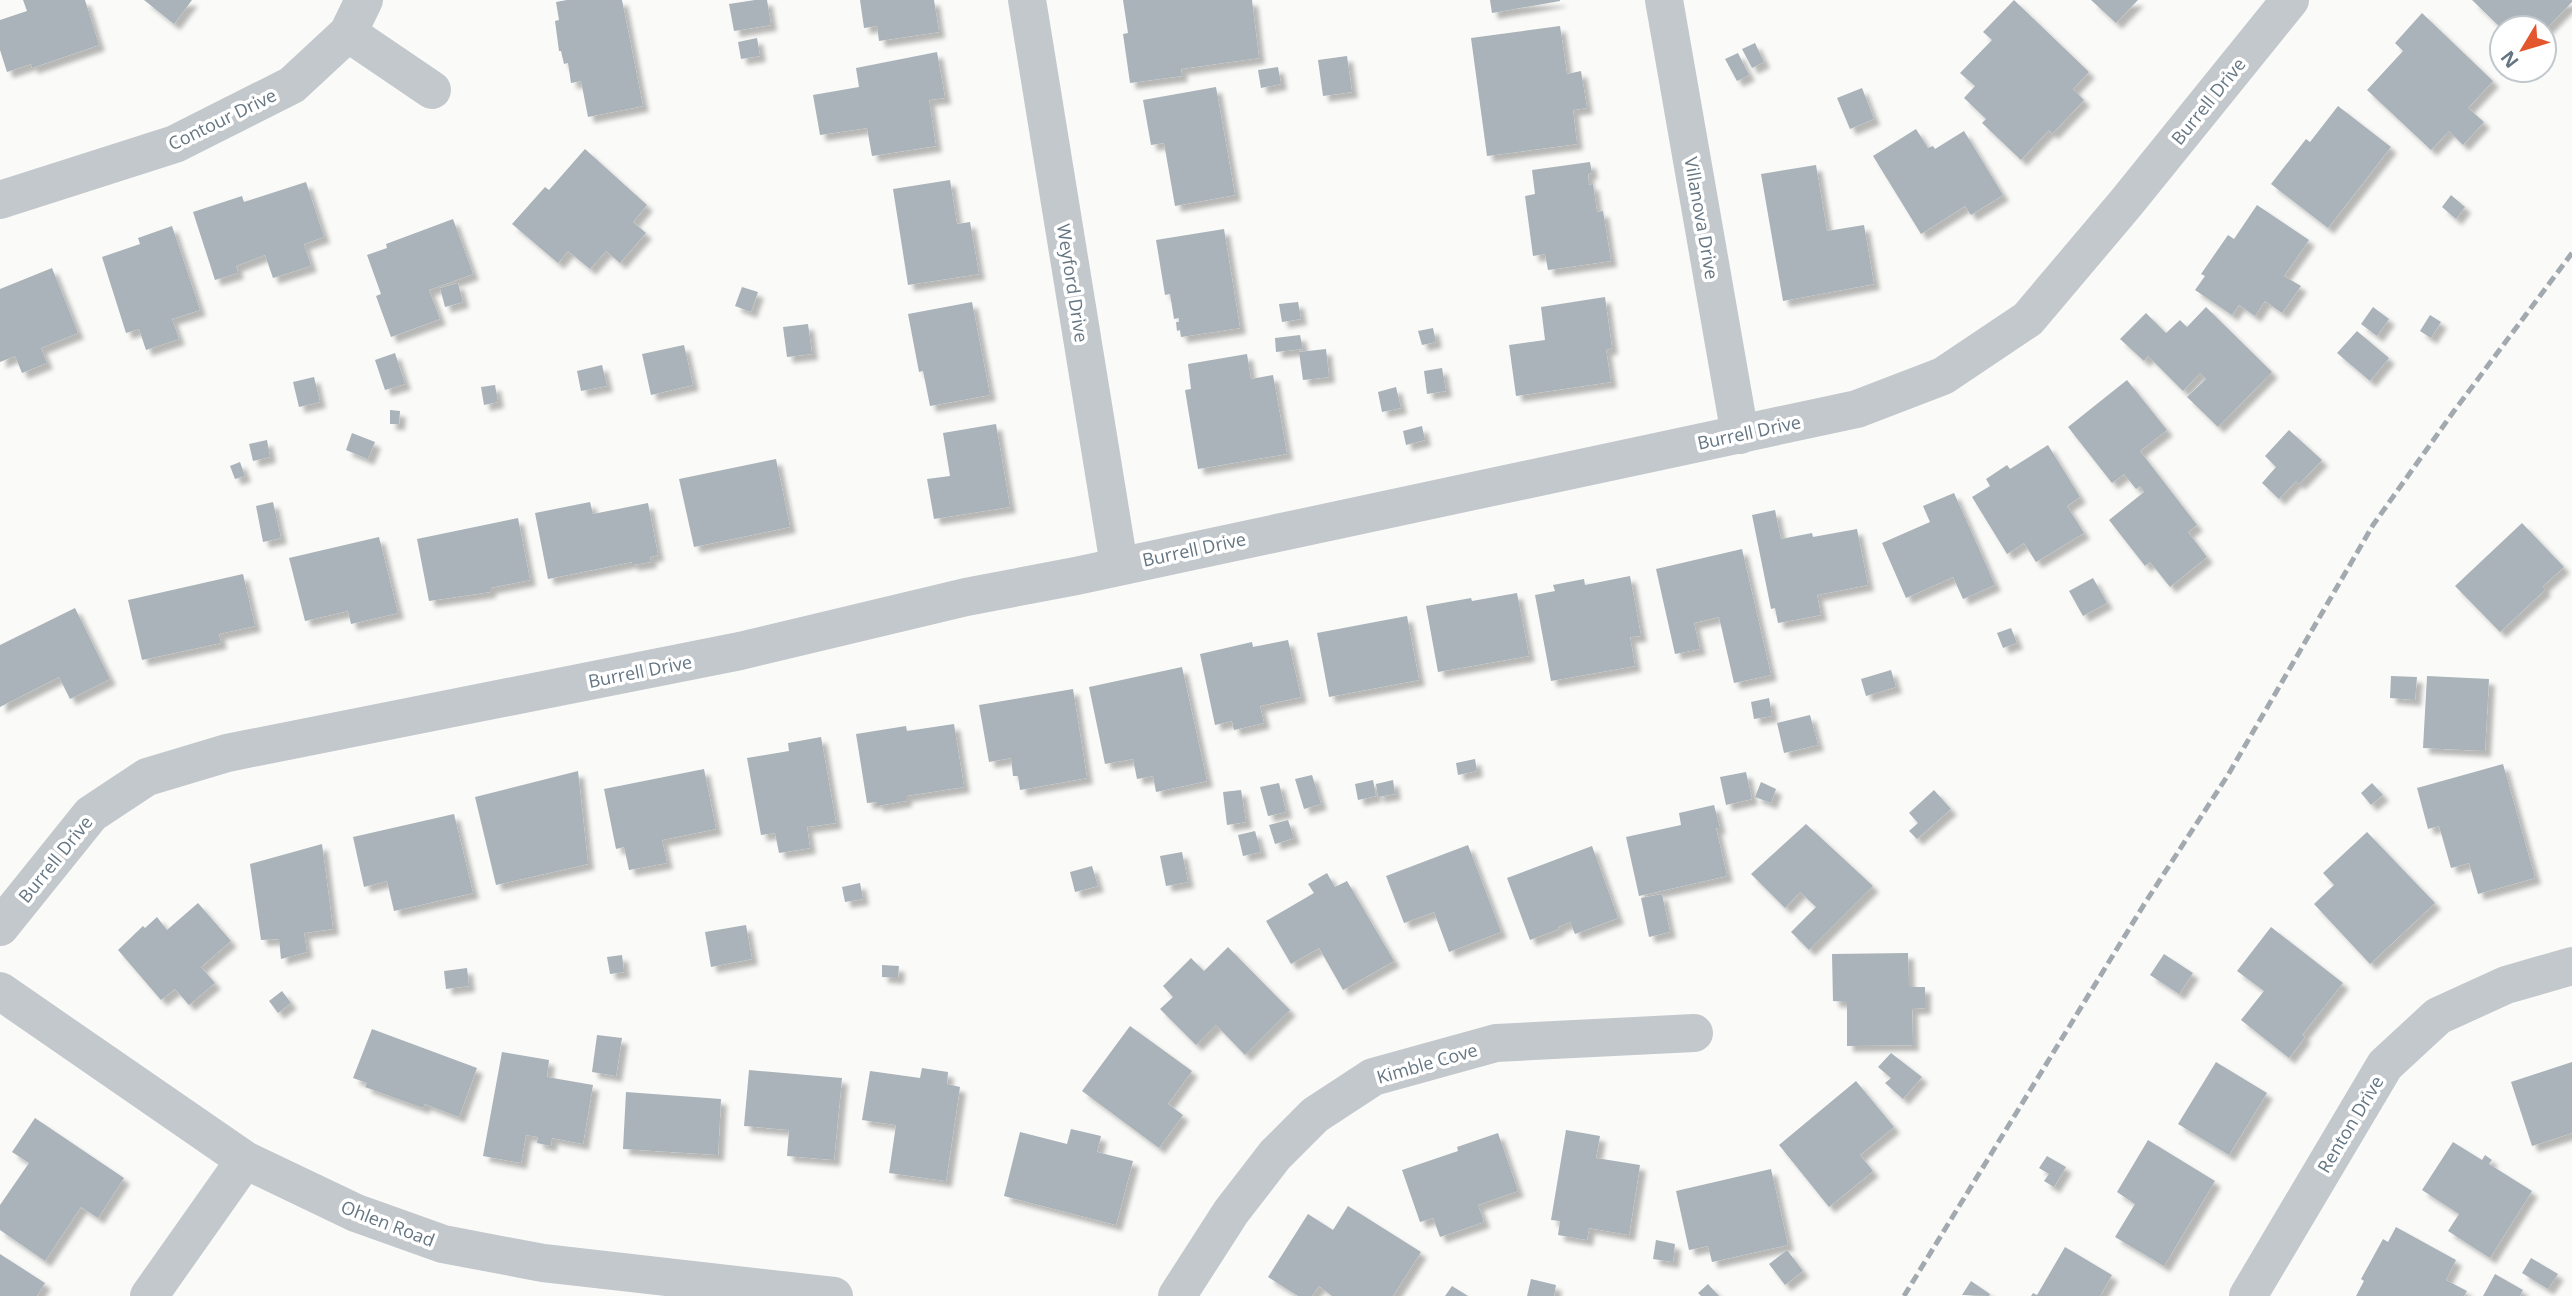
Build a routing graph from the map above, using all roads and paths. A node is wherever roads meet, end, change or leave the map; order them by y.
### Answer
1 (1027, 0) edge
2 (1664, 0) edge
3 (2290, 0) edge
4 (356, 17) edge
5 (432, 90) dead end
6 (0, 200) edge
7 (1740, 435) junction
8 (1119, 565) junction
9 (0, 927) edge
10 (2572, 966) edge
11 (0, 991) edge
12 (1694, 1033) dead end
13 (245, 1160) junction
14 (738, 1290) edge
15 (149, 1296) edge
16 (834, 1296) edge
17 (1177, 1296) edge
18 (2248, 1296) edge

1 - 8 street, Weyford Drive
2 - 7 street, Villanova Drive
3 - 7 street, Burrell Drive
4 - 5 street
4 - 6 street, Contour Drive
7 - 8 street, Burrell Drive
8 - 9 street, Burrell Drive
10 - 18 street, Renton Drive
11 - 13 street, Ohlen Road
12 - 17 street, Kimble Cove
13 - 14 street, Ohlen Road
13 - 15 street
14 - 16 street, Ohlen Road

